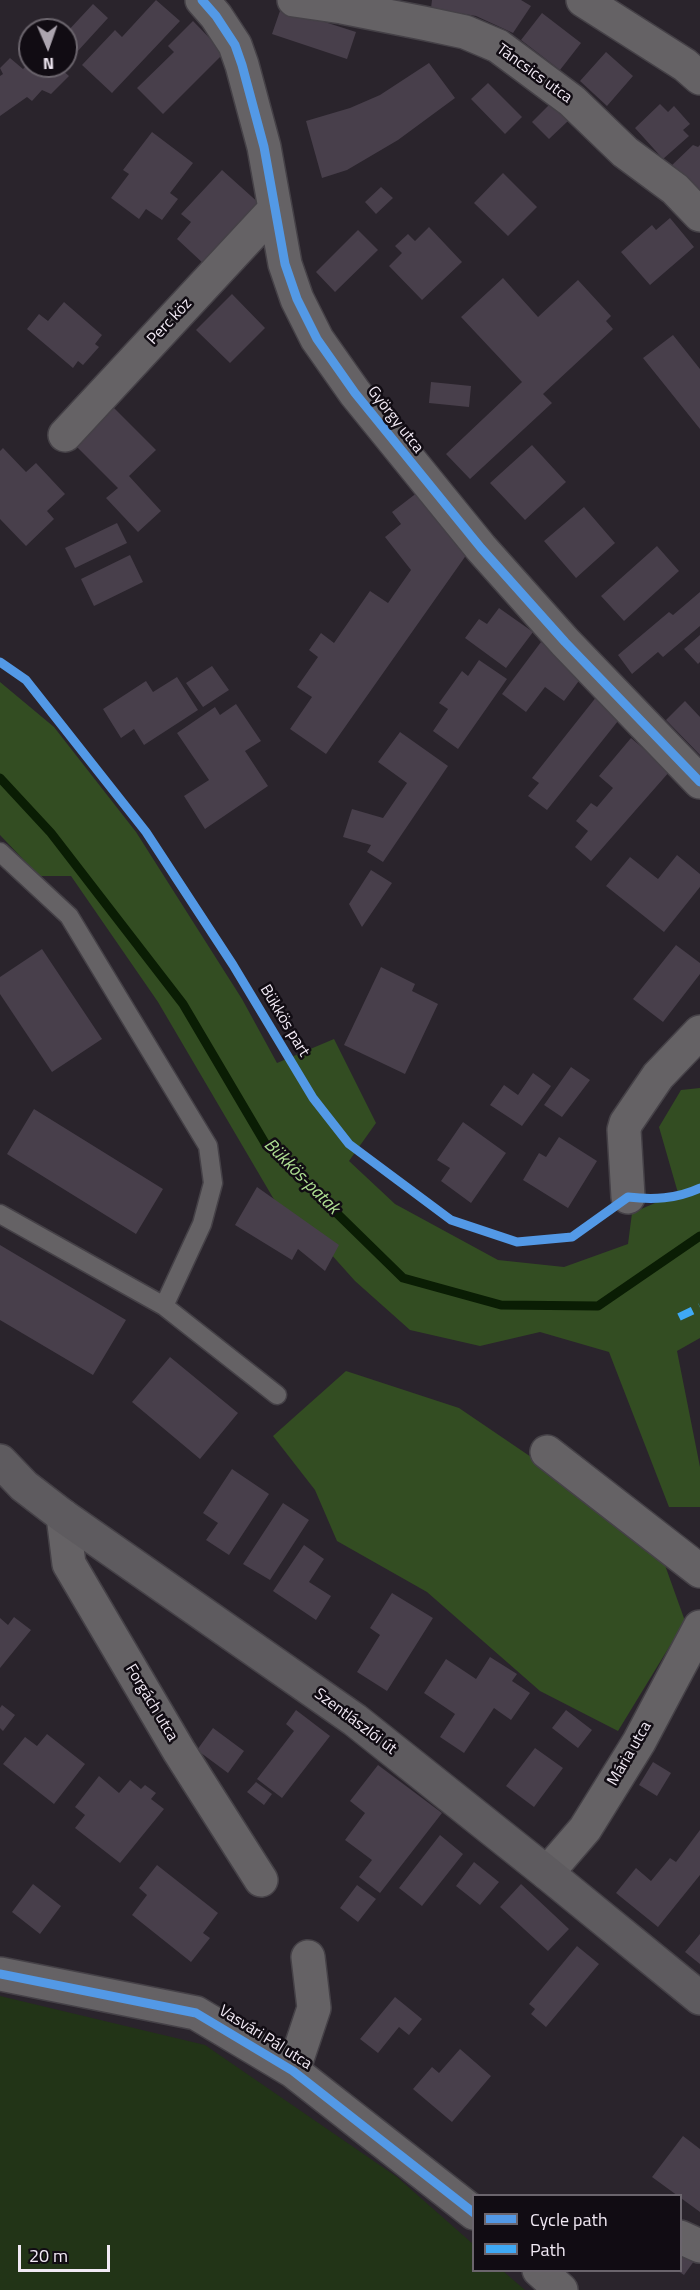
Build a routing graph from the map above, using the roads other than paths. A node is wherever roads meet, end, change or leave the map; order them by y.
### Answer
1 (202, 0) edge
2 (294, 0) edge
3 (583, 0) edge
4 (700, 78) edge
5 (274, 210) junction
6 (700, 215) edge
7 (65, 435) dead end
8 (700, 782) edge
9 (0, 852) edge
10 (700, 1032) edge
11 (628, 1197) dead end
12 (0, 1214) edge
13 (164, 1306) junction
14 (277, 1395) dead end
15 (547, 1452) dead end
16 (0, 1461) edge
17 (63, 1516) junction
18 (700, 1571) edge
19 (700, 1627) edge
20 (547, 1873) junction
21 (261, 1880) dead end
22 (308, 1957) dead end
23 (0, 1974) edge
24 (700, 1998) edge
25 (293, 2071) junction
26 (468, 2204) edge
27 (682, 2237) edge
28 (700, 2246) edge
29 (540, 2272) edge
30 (561, 2290) edge

1 - 5 street, György utca
2 - 6 street, Táncsics utca
3 - 4 street
5 - 7 street, Perc köz
5 - 8 street, György utca
9 - 13 lane
10 - 11 street
12 - 13 lane
13 - 14 lane
15 - 18 street
16 - 17 main road, Szentlászlói út
17 - 20 main road, Szentlászlói út
17 - 21 street, Forgách utca
19 - 20 street, Mária utca
20 - 24 main road, Szentlászlói út
22 - 25 street
23 - 25 street, Vasvári Pál utca
25 - 26 street, Vasvári Pál utca
27 - 28 street
29 - 30 street

